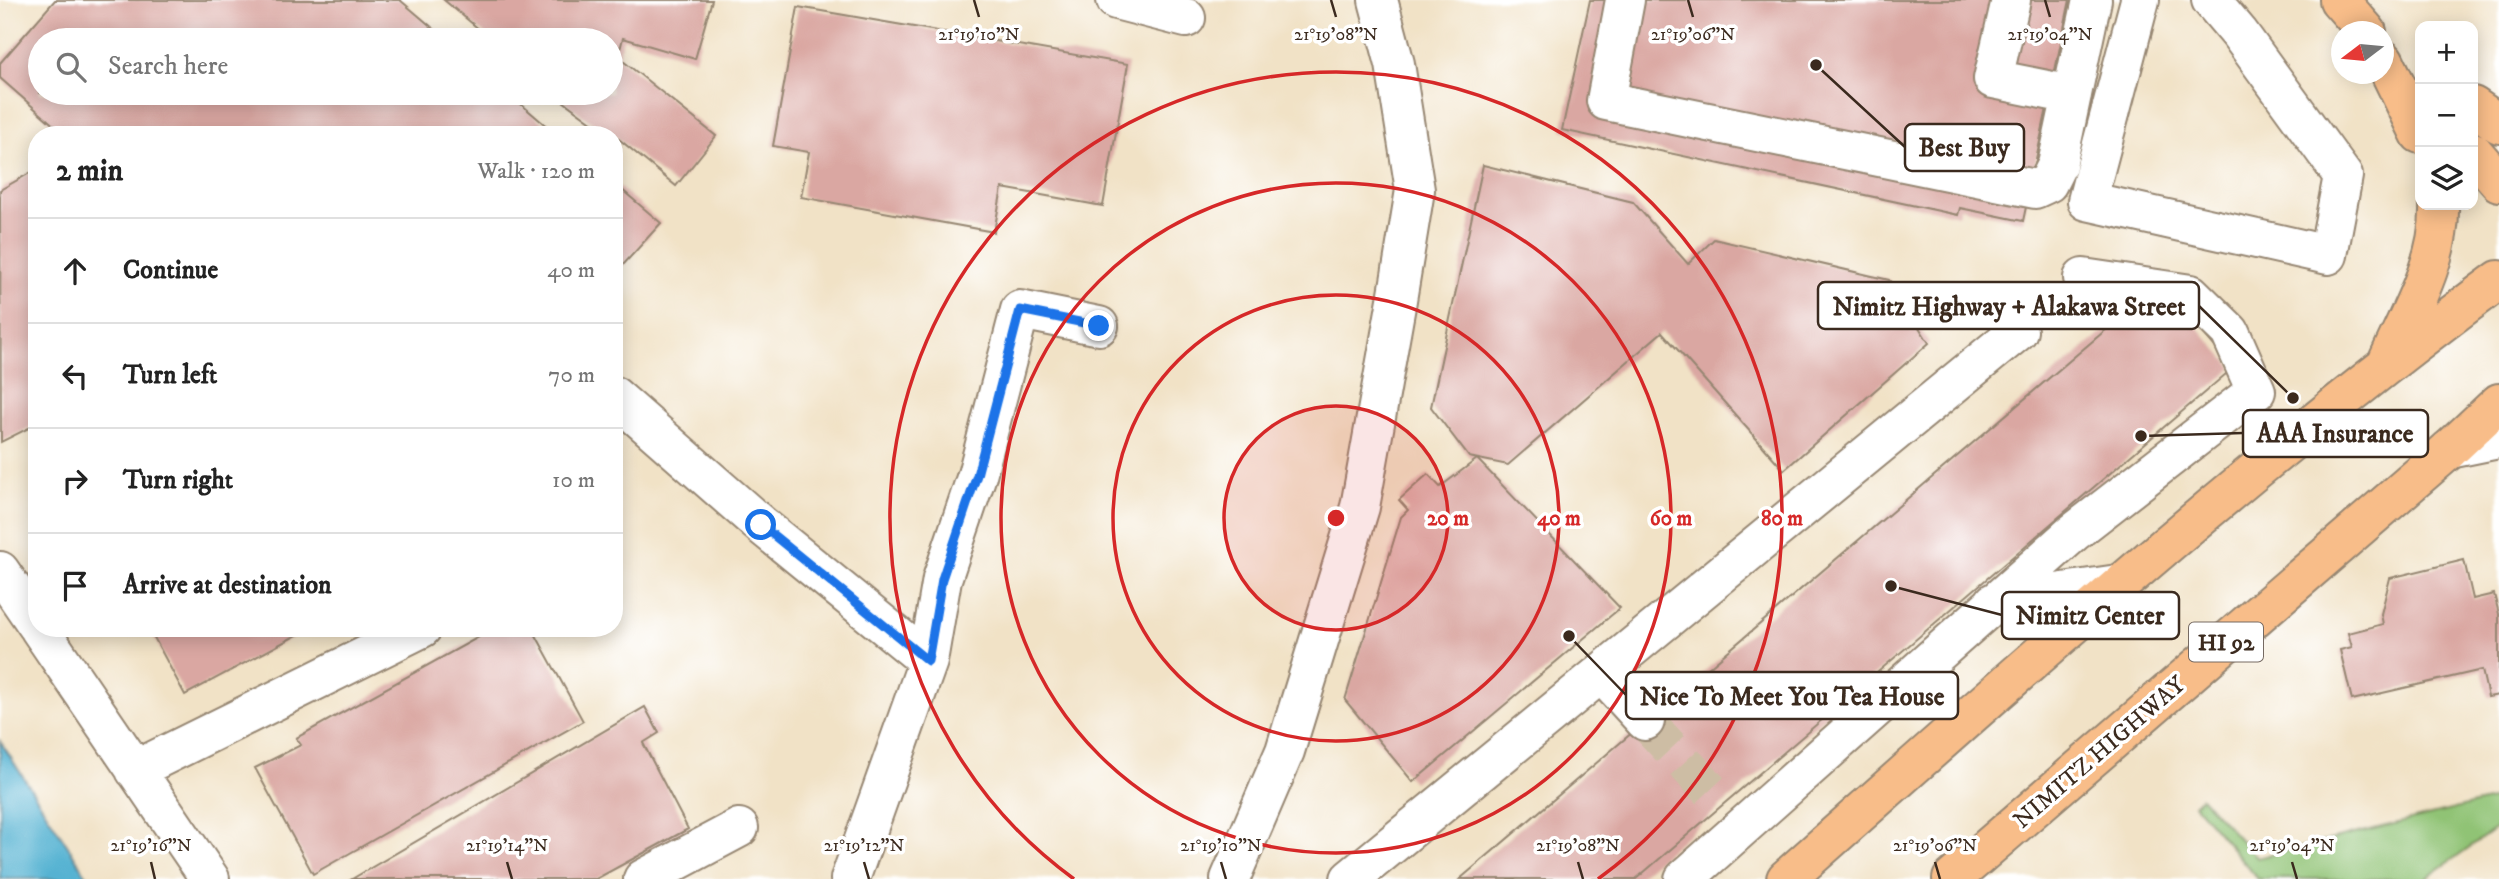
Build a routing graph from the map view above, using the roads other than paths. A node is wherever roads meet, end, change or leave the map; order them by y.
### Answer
1 (1116, 0) edge
2 (1378, 0) edge
3 (1625, 0) edge
4 (2011, 0) edge
5 (2092, 0) edge
6 (2140, 0) edge
7 (2211, 0) edge
8 (2339, 0) edge
9 (1186, 18) dead end
10 (2357, 21) edge
11 (2394, 54) edge
12 (2394, 60) edge
13 (2415, 68) edge
14 (2394, 81) edge
15 (2415, 87) edge
16 (2072, 95) junction
17 (2478, 109) edge
18 (2415, 124) edge
19 (2499, 124) edge
20 (2478, 158) edge
21 (2499, 182) edge
22 (2439, 210) edge
23 (2083, 278) dead end
24 (2499, 280) edge
25 (1099, 326) dead end
26 (2018, 331) dead end
27 (2387, 363) junction
28 (2499, 403) edge
29 (623, 404) edge
30 (2499, 439) edge
31 (2450, 449) junction
32 (0, 571) edge
33 (2118, 584) junction
34 (1994, 602) junction
35 (28, 612) edge
36 (45, 637) edge
37 (404, 637) edge
38 (928, 661) junction
39 (1601, 673) junction
40 (1645, 721) tunnel mouth
41 (135, 770) junction
42 (739, 828) dead end
43 (210, 879) edge
44 (643, 879) edge
45 (850, 879) edge
46 (1230, 879) edge
47 (1350, 879) edge
48 (1684, 879) edge
49 (1786, 879) edge
50 (1952, 879) edge

1 - 9 street
2 - 46 street
3 - 16 street
4 - 16 street
5 - 16 street
6 - 7 street
8 - 10 main road
11 - 13 main road
12 - 15 main road
14 - 18 main road
17 - 19 main road
20 - 21 main road
22 - 27 main road
23 - 34 street
24 - 27 main road
25 - 38 street
26 - 39 street
27 - 33 main road
28 - 31 main road, NIMITZ HIGHWAY / HI 92
29 - 38 street
30 - 31 street
31 - 50 main road, NIMITZ HIGHWAY / HI 92
32 - 35 street
33 - 34 street
33 - 49 main road
34 - 48 street
36 - 41 street
37 - 41 street
38 - 45 street
39 - 40 street
39 - 47 street
41 - 43 street
42 - 44 street

